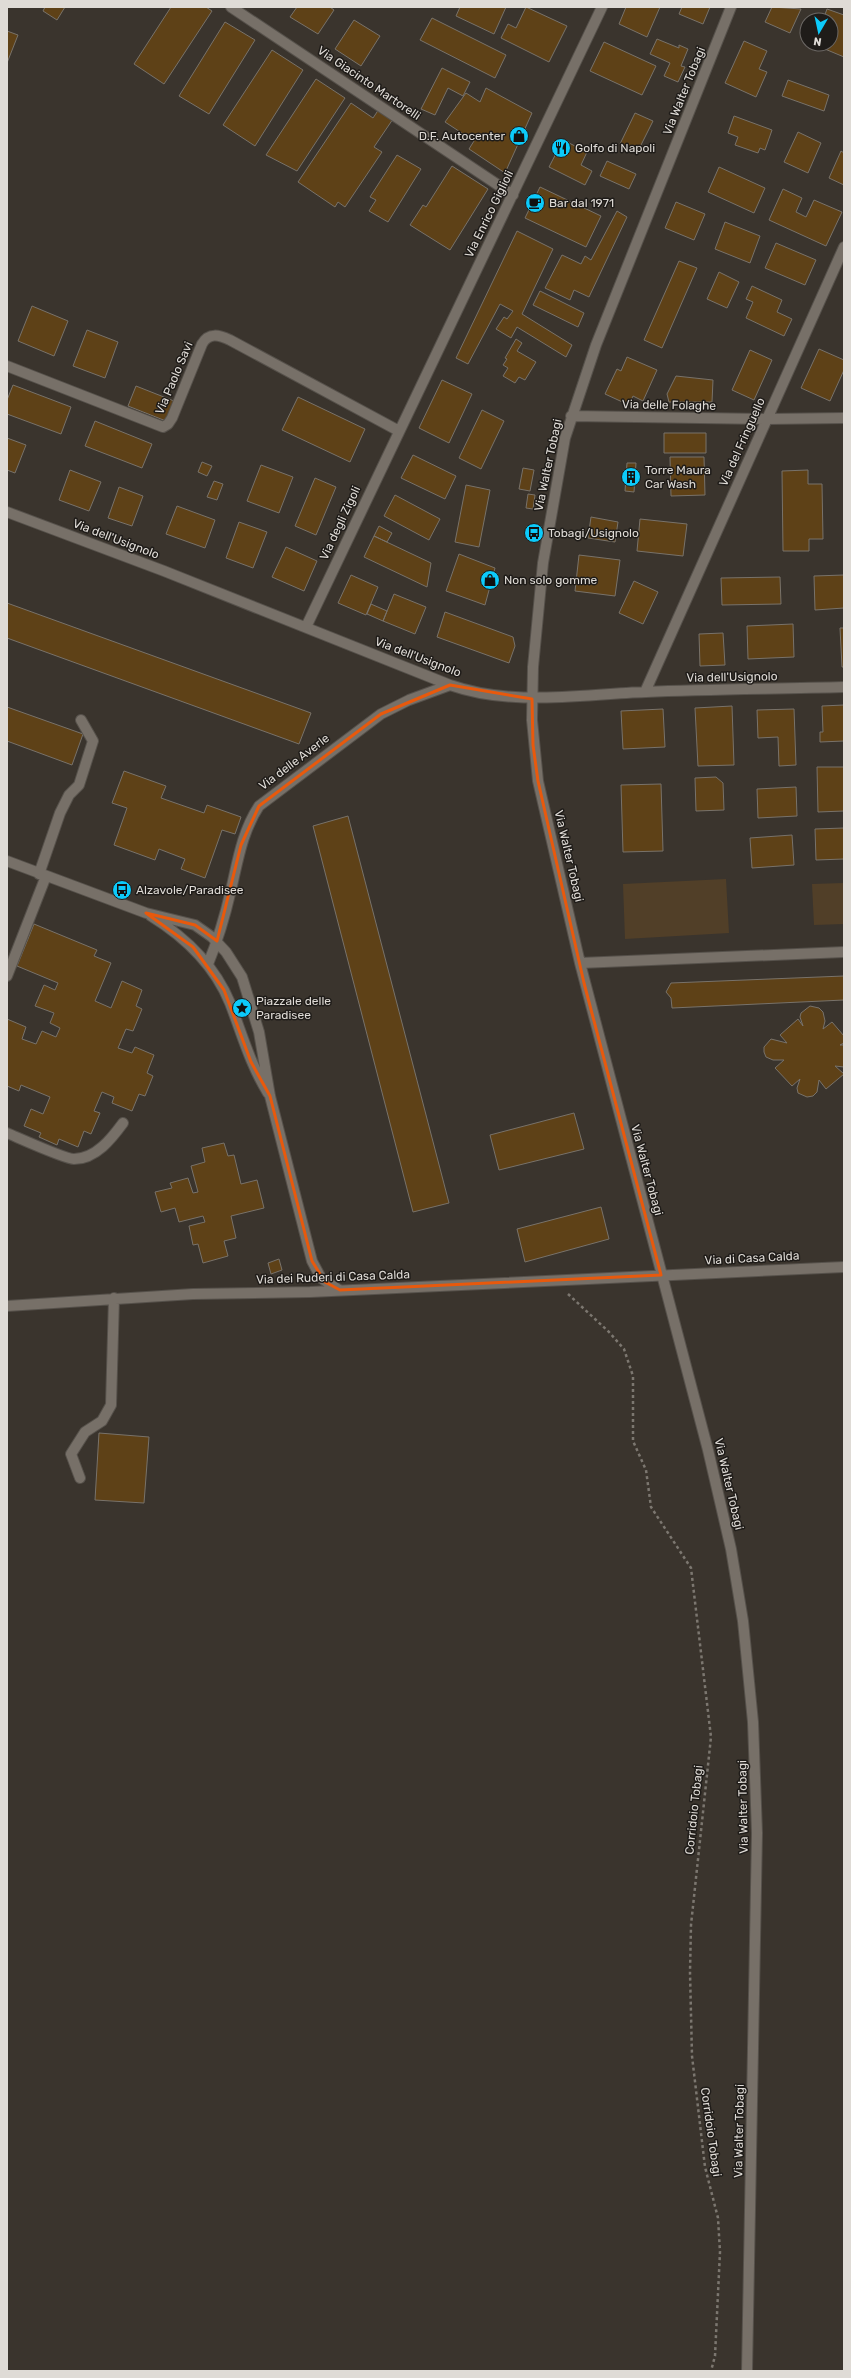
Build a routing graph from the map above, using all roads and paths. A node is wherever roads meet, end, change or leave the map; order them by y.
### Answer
1 (231, 7) edge
2 (602, 7) edge
3 (731, 7) edge
4 (513, 195) junction
5 (844, 247) edge
6 (7, 366) edge
7 (571, 416) junction
8 (844, 418) edge
9 (767, 420) junction
10 (399, 431) junction
11 (7, 512) edge
12 (306, 627) junction
13 (450, 685) junction
14 (844, 687) edge
15 (645, 692) junction
16 (532, 699) junction
17 (81, 720) dead end
18 (7, 861) edge
19 (42, 875) junction
20 (146, 913) junction
21 (217, 942) junction
22 (844, 952) edge
23 (580, 963) junction
24 (208, 964) junction
25 (7, 976) edge
26 (270, 1096) junction
27 (123, 1123) dead end
28 (7, 1133) edge
29 (844, 1267) edge
30 (661, 1275) junction
31 (340, 1290) junction
32 (565, 1291) dead end
33 (114, 1298) junction
34 (7, 1306) edge
35 (80, 1478) dead end
36 (712, 2371) edge
37 (747, 2371) edge

1 - 4 street, Via Giacinto Martorelli
2 - 4 street, Via Enrico Giglioli
3 - 7 street, Via Walter Tobagi
4 - 10 street, Via Enrico Giglioli
5 - 9 street, Via del Fringuello
6 - 10 street, Via Paolo Savi
7 - 9 street, Via delle Folaghe
7 - 16 street, Via Walter Tobagi
8 - 9 street, Via delle Folaghe
9 - 15 street, Via del Fringuello
10 - 12 street, Via degli Zigoli
11 - 12 street, Via dell'Usignolo
12 - 13 street, Via dell'Usignolo
13 - 16 street, Via dell'Usignolo
13 - 21 street, Via delle Averle
14 - 15 street, Via dell'Usignolo
15 - 16 street, Via dell'Usignolo
16 - 23 street, Via Walter Tobagi
17 - 19 street
18 - 19 street
19 - 20 street
19 - 25 street
20 - 21 street
20 - 24 street
21 - 24 street, Via delle Averle
21 - 26 street
22 - 23 street
23 - 30 street, Via Walter Tobagi
24 - 26 street
26 - 31 street
27 - 28 street
29 - 30 street, Via di Casa Calda
30 - 31 street, Via dei Ruderi di Casa Calda
30 - 37 street, Via Walter Tobagi
31 - 33 street, Via dei Ruderi di Casa Calda
32 - 36 path, Corridoio Tobagi
33 - 34 street, Via dei Ruderi di Casa Calda
33 - 35 street

